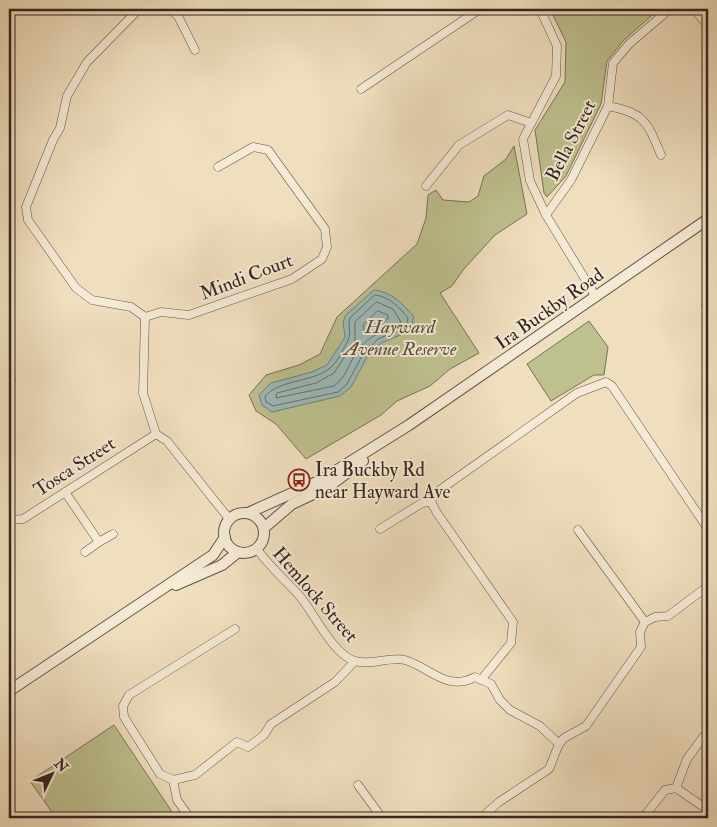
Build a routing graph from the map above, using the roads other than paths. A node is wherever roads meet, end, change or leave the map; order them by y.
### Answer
1 (139, 9) edge
2 (169, 9) edge
3 (480, 9) edge
4 (540, 9) edge
5 (670, 9) edge
6 (694, 9) edge
7 (708, 26) edge
8 (195, 50) dead end
9 (361, 89) dead end
10 (608, 106) junction
11 (532, 123) junction
12 (661, 155) dead end
13 (218, 167) dead end
14 (426, 186) dead end
15 (546, 215) junction
16 (708, 219) edge
17 (596, 297) junction
18 (708, 301) edge
19 (708, 309) edge
20 (145, 317) junction
21 (9, 376) edge
22 (9, 389) edge
23 (409, 425) junction
24 (156, 434) junction
25 (65, 492) junction
26 (431, 502) junction
27 (248, 513) junction
28 (9, 520) edge
29 (230, 520) junction
30 (264, 528) junction
31 (380, 529) dead end
32 (708, 529) edge
33 (578, 530) dead end
34 (113, 534) dead end
35 (225, 536) junction
36 (99, 542) junction
37 (257, 549) junction
38 (85, 552) dead end
39 (238, 552) junction
40 (708, 586) edge
41 (157, 594) junction
42 (645, 622) junction
43 (235, 628) dead end
44 (355, 661) junction
45 (481, 680) junction
46 (9, 691) edge
47 (704, 736) dead end
48 (559, 744) junction
49 (173, 780) junction
50 (358, 785) dead end
51 (676, 788) junction
52 (708, 810) edge
53 (190, 818) edge
54 (382, 818) edge
55 (481, 818) edge
56 (643, 818) edge

1 - 20 street
2 - 8 street
3 - 9 street
4 - 11 street
5 - 10 street, Bella Street
6 - 7 street
10 - 12 street
10 - 15 street, Bella Street
11 - 14 street
11 - 15 street
13 - 20 street, Mindi Court
15 - 17 street
16 - 17 street, Ira Buckby Road
17 - 23 street, Ira Buckby Road
18 - 19 street
20 - 24 street
21 - 22 street
23 - 27 street, Ira Buckby Road
23 - 30 street, Ira Buckby Road
24 - 25 street, Tosca Street
24 - 29 street
25 - 28 street, Tosca Street
25 - 36 street
26 - 31 street
26 - 32 street
26 - 45 street
27 - 29 street
27 - 30 street
29 - 35 street
30 - 37 street
33 - 42 street
34 - 36 street
35 - 39 street
35 - 41 street
36 - 38 street
37 - 39 street
37 - 44 street, Hemlock Street
39 - 41 street
40 - 42 street
41 - 46 street
42 - 48 street
43 - 49 street
44 - 45 street, Hemlock Street
44 - 49 street
45 - 48 street
47 - 51 street
48 - 55 street
49 - 53 street
50 - 54 street
51 - 52 street
51 - 56 street

